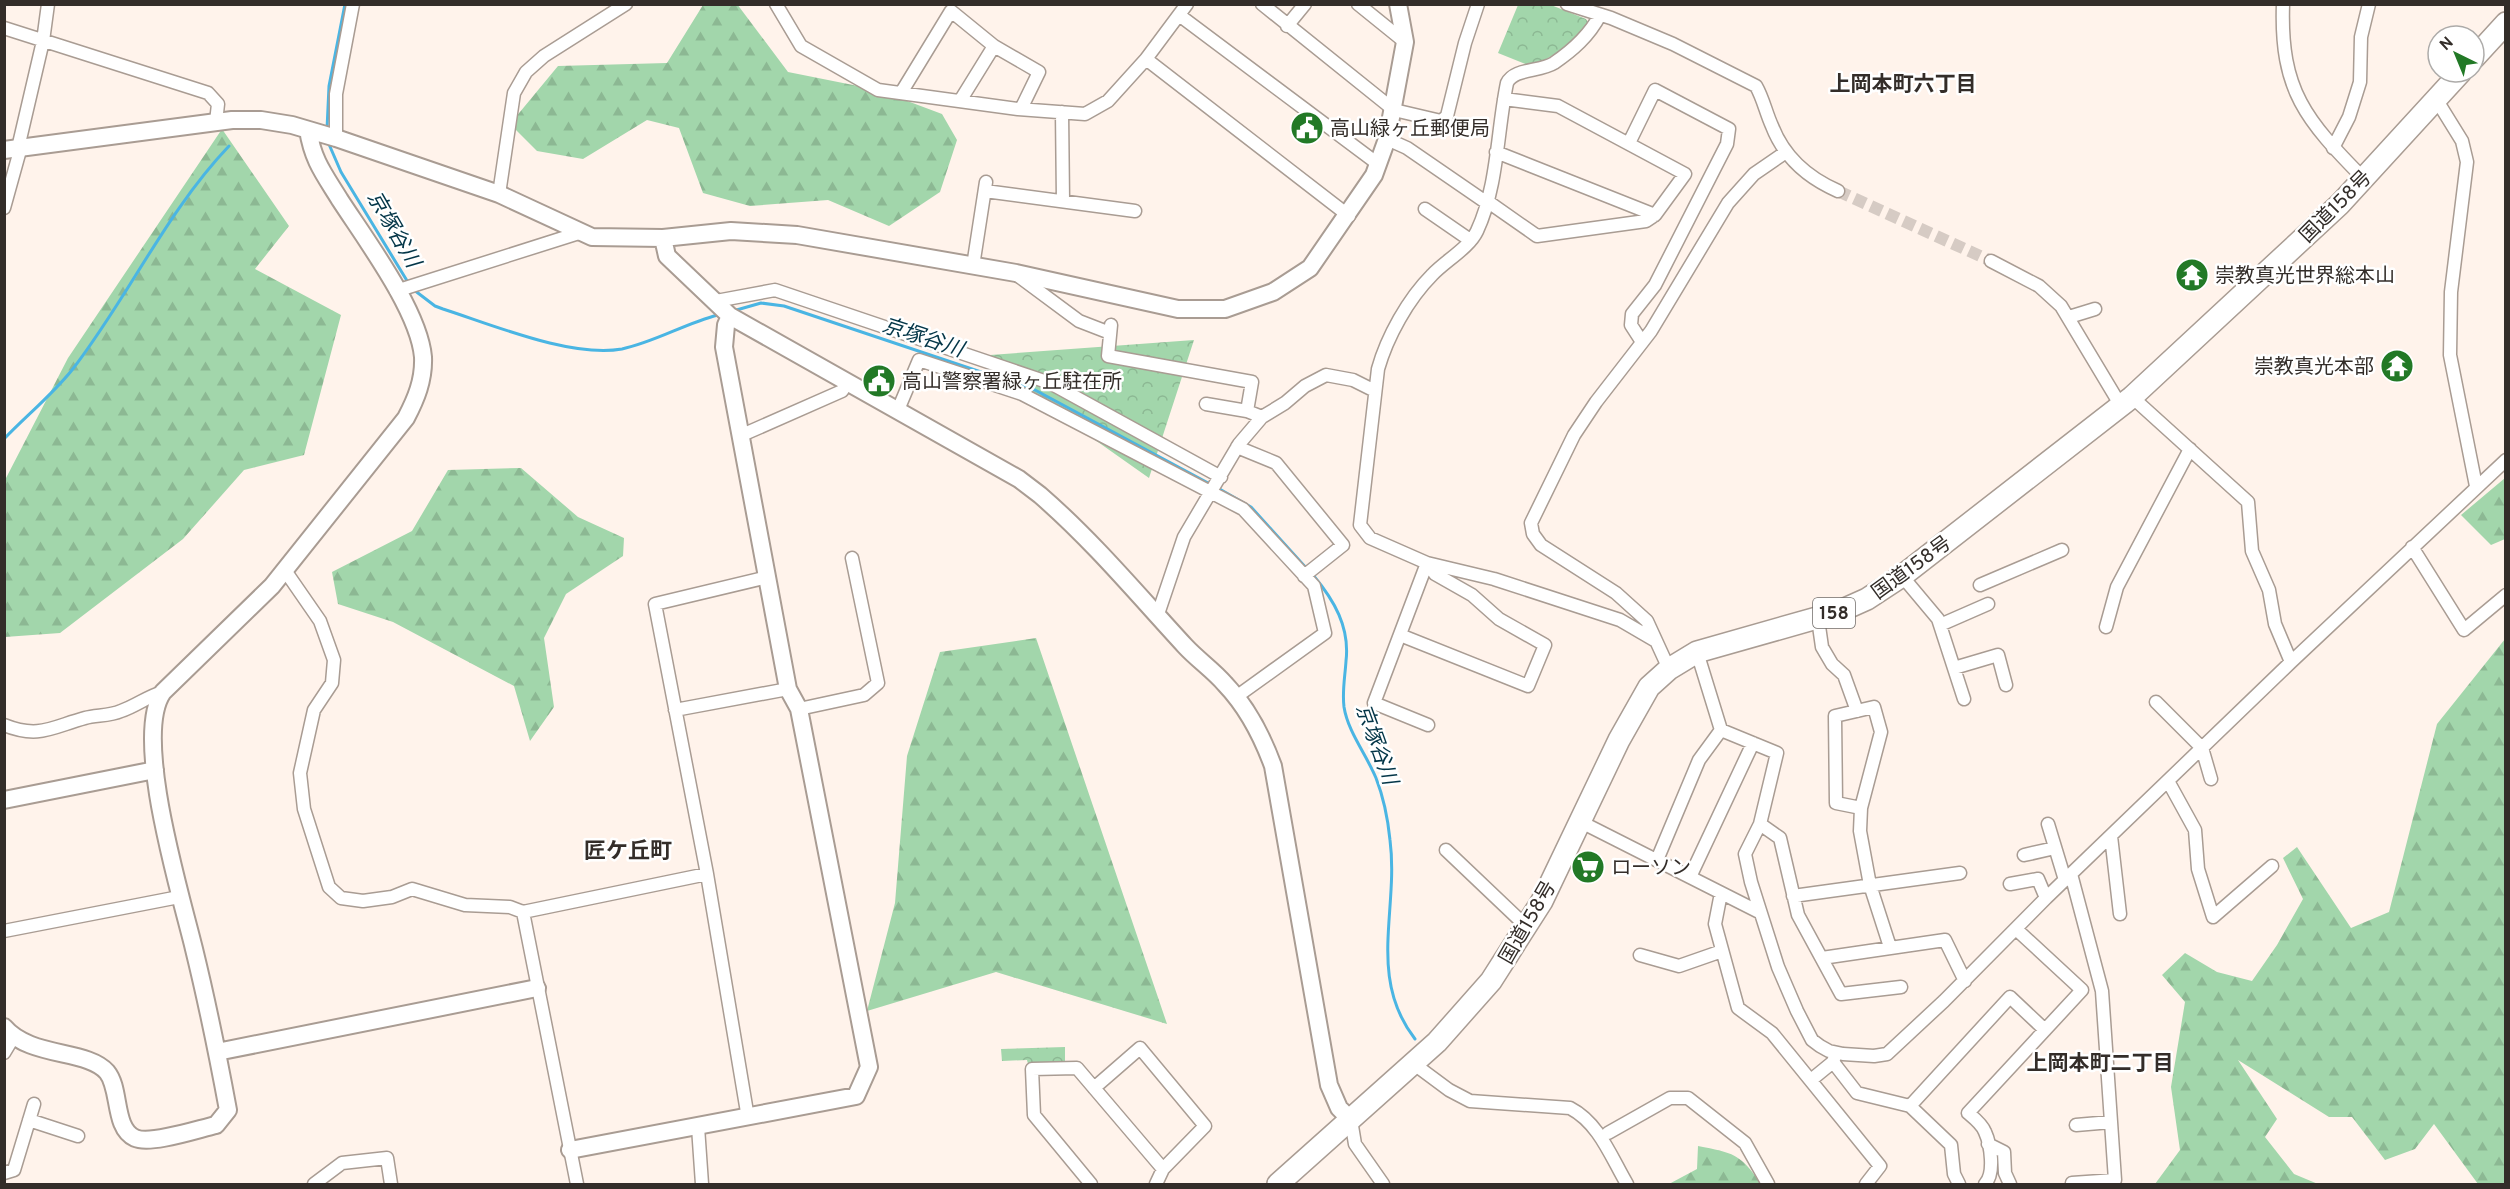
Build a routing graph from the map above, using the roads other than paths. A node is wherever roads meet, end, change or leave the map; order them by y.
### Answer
1 (48, 4) edge
2 (353, 4) edge
3 (626, 4) edge
4 (776, 4) edge
5 (1187, 4) edge
6 (1262, 4) edge
7 (1305, 4) edge
8 (1358, 4) edge
9 (1398, 4) edge
10 (1478, 4) edge
11 (1567, 4) edge
12 (2283, 4) edge
13 (2369, 4) edge
14 (1179, 15) junction
15 (1600, 15) junction
16 (2505, 23) edge
17 (1287, 26) junction
18 (4, 28) edge
19 (43, 40) junction
20 (1406, 42) junction
21 (2486, 44) edge
22 (994, 46) junction
23 (1146, 59) junction
24 (2450, 84) edge
25 (901, 93) junction
26 (1503, 99) junction
27 (2436, 99) junction
28 (960, 101) junction
29 (1021, 109) junction
30 (1394, 110) junction
31 (1062, 112) junction
32 (216, 122) junction
33 (323, 134) junction
34 (1387, 139) junction
35 (1629, 143) junction
36 (2333, 147) junction
37 (11, 149) edge
38 (1496, 152) junction
39 (1786, 152) junction
40 (1378, 164) junction
41 (2364, 179) junction
42 (1838, 191) tunnel mouth
43 (499, 194) junction
44 (1063, 201) junction
45 (1487, 202) junction
46 (4, 208) edge
47 (1425, 209) dead end
48 (1135, 211) dead end
49 (1654, 215) junction
50 (1349, 216) junction
51 (582, 232) junction
52 (663, 237) junction
53 (1470, 240) junction
54 (1991, 261) tunnel mouth
55 (973, 266) junction
56 (1013, 272) junction
57 (396, 291) junction
58 (2095, 309) dead end
59 (726, 313) junction
60 (2069, 317) junction
61 (1642, 342) junction
62 (848, 381) junction
63 (1375, 392) junction
64 (2127, 401) junction
65 (1206, 404) dead end
66 (898, 410) junction
67 (1247, 411) junction
68 (1262, 417) junction
69 (742, 435) junction
70 (1237, 447) junction
71 (2190, 449) junction
72 (2505, 460) edge
73 (1216, 485) junction
74 (2476, 486) junction
75 (2412, 547) junction
76 (2062, 550) dead end
77 (852, 558) dead end
78 (1427, 564) junction
79 (284, 569) junction
80 (1304, 576) junction
81 (1902, 576) junction
82 (768, 578) junction
83 (2505, 595) edge
84 (1158, 614) junction
85 (1818, 618) junction
86 (1940, 625) junction
87 (2106, 627) dead end
88 (1400, 635) junction
89 (1656, 641) junction
90 (1697, 652) junction
91 (2291, 662) junction
92 (1954, 668) junction
93 (1669, 669) junction
94 (2006, 685) dead end
95 (788, 689) junction
96 (163, 692) junction
97 (1236, 697) junction
98 (1964, 699) dead end
99 (2156, 702) dead end
100 (799, 709) junction
101 (675, 710) junction
102 (1857, 711) junction
103 (4, 725) edge
104 (1428, 725) dead end
105 (1721, 730) junction
106 (1753, 743) junction
107 (2202, 748) junction
108 (155, 770) junction
109 (2211, 779) dead end
110 (2168, 781) junction
111 (4, 800) edge
112 (1861, 808) junction
113 (1581, 822) junction
114 (1760, 824) junction
115 (2048, 824) dead end
116 (2110, 836) junction
117 (2055, 848) junction
118 (1446, 850) dead end
119 (2024, 855) dead end
120 (1657, 860) junction
121 (2272, 866) dead end
122 (1960, 873) dead end
123 (707, 874) junction
124 (1690, 877) junction
125 (2068, 877) junction
126 (2010, 884) dead end
127 (1870, 885) junction
128 (1721, 893) junction
129 (1793, 896) junction
130 (179, 897) junction
131 (2046, 898) junction
132 (523, 912) junction
133 (1759, 912) junction
134 (2120, 914) dead end
135 (1527, 927) junction
136 (2016, 929) junction
137 (4, 931) edge
138 (1890, 947) junction
139 (1722, 951) junction
140 (1640, 955) dead end
141 (1821, 958) junction
142 (1965, 981) junction
143 (1901, 987) dead end
144 (537, 988) junction
145 (2045, 1030) junction
146 (9, 1032) edge
147 (217, 1052) junction
148 (4, 1053) edge
149 (1835, 1057) junction
150 (1414, 1064) junction
151 (1811, 1080) junction
152 (1094, 1088) junction
153 (34, 1104) dead end
154 (1910, 1106) junction
155 (748, 1118) junction
156 (29, 1120) junction
157 (1351, 1120) junction
158 (2111, 1122) junction
159 (2076, 1125) dead end
160 (698, 1127) junction
161 (1608, 1133) dead end
162 (78, 1136) dead end
163 (1988, 1144) junction
164 (570, 1150) junction
165 (1163, 1169) junction
166 (4, 1173) edge
167 (2072, 1183) dead end
168 (314, 1185) edge
169 (391, 1185) edge
170 (577, 1185) edge
171 (702, 1185) edge
172 (1091, 1185) edge
173 (1155, 1185) edge
174 (1278, 1185) edge
175 (1383, 1185) edge
176 (1626, 1185) edge
177 (1768, 1185) edge
178 (1866, 1185) edge
179 (1959, 1185) edge
180 (1984, 1185) edge
181 (2010, 1185) edge

1 - 19 street
2 - 33 street
3 - 43 street
4 - 25 street
5 - 14 street
6 - 17 street
7 - 17 street
8 - 20 street
9 - 20 street
10 - 30 street
11 - 15 street
12 - 36 street
13 - 36 street
14 - 23 street
14 - 40 street
15 - 26 street
15 - 39 street
16 - 21 highway
17 - 30 street
18 - 19 street
19 - 32 street
19 - 37 street
20 - 30 street
22 - 25 street
22 - 28 street
22 - 29 street
23 - 31 street
23 - 50 street
24 - 27 highway, 国道158号 / 158
25 - 28 street
26 - 35 street
26 - 38 street
27 - 41 highway, 国道158号 / 158
27 - 74 street
28 - 29 street
29 - 31 street
30 - 34 street
31 - 44 street
32 - 33 street
32 - 37 street
33 - 43 street
33 - 57 street
34 - 40 street
34 - 45 street
35 - 49 street
35 - 61 street
36 - 41 street
37 - 46 street
38 - 45 street
38 - 49 street
39 - 42 street
39 - 61 street
40 - 50 street
41 - 64 highway, 国道158号 / 158
43 - 51 street
44 - 48 street
44 - 55 street
45 - 49 street
45 - 53 street
47 - 53 street
50 - 56 street
51 - 52 street
51 - 57 street
52 - 55 street
52 - 59 street
53 - 63 street
54 - 60 street
55 - 56 street
56 - 67 street
57 - 79 street
58 - 60 street
59 - 62 street
59 - 69 street
59 - 73 street
60 - 64 street
61 - 89 street
62 - 66 street
62 - 69 street
63 - 68 street
63 - 78 street
64 - 71 street
64 - 81 highway, 国道158号 / 158
65 - 67 street
66 - 73 street
66 - 84 street
67 - 68 street
68 - 70 street
69 - 82 street
70 - 73 street
70 - 80 street
71 - 87 street
71 - 91 street
72 - 74 street
73 - 80 street
73 - 84 street
74 - 75 street
75 - 83 street
75 - 91 street
76 - 86 street
77 - 100 street
78 - 88 street
78 - 88 street
78 - 89 street
79 - 96 street
79 - 132 street
80 - 97 street
81 - 85 highway, 国道158号 / 158
81 - 86 street
82 - 95 street
82 - 101 street
84 - 97 street
85 - 90 highway, 国道158号 / 158
85 - 102 street
86 - 92 street
88 - 104 street
89 - 93 street
90 - 93 highway, 国道158号 / 158
90 - 105 street
91 - 107 street
92 - 94 street
92 - 98 street
93 - 113 highway, 国道158号 / 158
95 - 100 street
95 - 101 street
96 - 103 street
96 - 108 street
97 - 157 street
99 - 107 street
100 - 155 street
101 - 123 street
102 - 112 street
102 - 112 street
105 - 106 street
105 - 120 street
106 - 114 street
106 - 124 street
107 - 109 street
107 - 110 street
108 - 111 street
108 - 130 street
110 - 116 street
110 - 121 street
112 - 127 street
113 - 120 street
113 - 135 highway, 国道158号 / 158
114 - 129 street
114 - 133 street
115 - 117 street
116 - 125 street
116 - 134 street
117 - 119 street
117 - 125 street
118 - 135 street
120 - 124 street
122 - 127 street
123 - 132 street
123 - 155 street
124 - 128 street
125 - 131 street
125 - 158 street
126 - 131 street
127 - 129 street
127 - 138 street
128 - 133 street
128 - 139 street
129 - 141 street
130 - 137 street
130 - 147 street
131 - 136 street
132 - 144 street
133 - 149 street
135 - 150 highway, 国道158号 / 158
136 - 142 street
136 - 145 street
138 - 141 street
138 - 142 street
139 - 140 street
139 - 151 street
141 - 143 street
142 - 149 street
144 - 147 street
144 - 164 street
145 - 154 street
145 - 163 street
146 - 147 street
146 - 148 street
149 - 151 street
149 - 154 street
150 - 157 highway, 国道158号 / 158
150 - 176 street
151 - 178 street
152 - 165 street
152 - 165 street
152 - 172 street
153 - 156 street
154 - 179 street
155 - 160 street
156 - 162 street
156 - 166 street
157 - 174 highway, 国道158号 / 158
157 - 175 street
158 - 159 street
158 - 167 street
160 - 164 street
160 - 171 street
161 - 177 street
163 - 180 street
163 - 181 street
164 - 170 street
165 - 173 street
168 - 169 street

